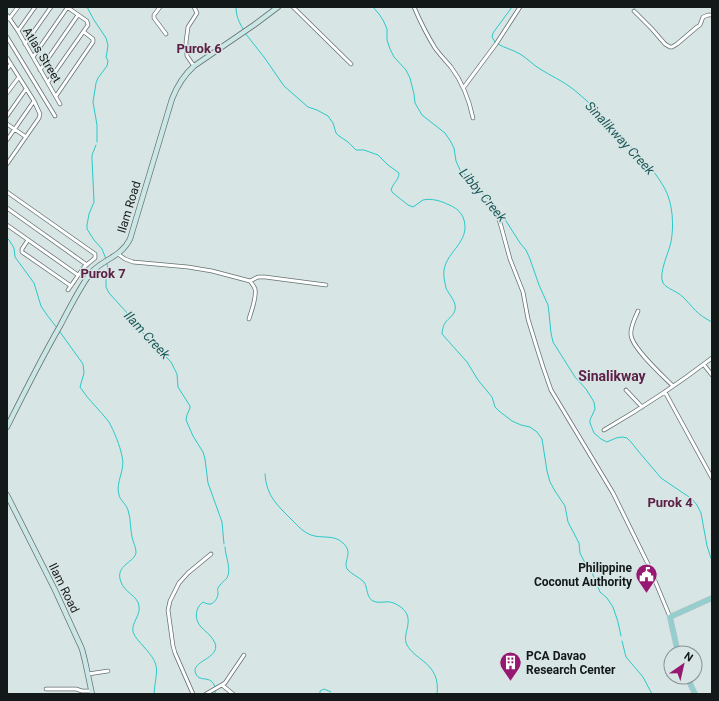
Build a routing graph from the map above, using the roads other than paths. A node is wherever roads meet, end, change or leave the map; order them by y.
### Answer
1 (18, 7) edge
2 (35, 7) edge
3 (51, 7) edge
4 (67, 7) edge
5 (160, 7) edge
6 (194, 7) edge
7 (278, 7) edge
8 (293, 7) edge
9 (414, 7) edge
10 (520, 7) edge
11 (634, 11) dead end
12 (7, 15) edge
13 (78, 15) junction
14 (712, 15) edge
15 (9, 19) junction
16 (18, 31) junction
17 (84, 32) junction
18 (166, 34) dead end
19 (7, 37) edge
20 (25, 44) junction
21 (33, 57) junction
22 (7, 58) edge
23 (11, 64) junction
24 (351, 64) dead end
25 (194, 66) junction
26 (7, 69) edge
27 (40, 70) junction
28 (19, 77) junction
29 (48, 82) junction
30 (464, 87) junction
31 (26, 89) junction
32 (7, 93) edge
33 (56, 96) junction
34 (34, 102) junction
35 (60, 104) dead end
36 (7, 116) edge
37 (55, 116) dead end
38 (472, 118) dead end
39 (7, 124) edge
40 (14, 129) junction
41 (26, 137) junction
42 (7, 140) edge
43 (7, 164) edge
44 (7, 192) edge
45 (7, 208) edge
46 (498, 216) dead end
47 (7, 225) edge
48 (28, 240) junction
49 (118, 254) junction
50 (86, 264) junction
51 (78, 275) junction
52 (250, 281) junction
53 (326, 285) dead end
54 (71, 286) junction
55 (68, 290) dead end
56 (638, 311) dead end
57 (249, 319) dead end
58 (712, 358) edge
59 (704, 365) junction
60 (712, 375) edge
61 (673, 386) junction
62 (626, 390) dead end
63 (665, 392) junction
64 (642, 407) junction
65 (7, 427) edge
66 (604, 430) dead end
67 (712, 478) edge
68 (7, 495) edge
69 (211, 554) dead end
70 (712, 598) edge
71 (670, 617) junction
72 (676, 645) edge
73 (244, 655) dead end
74 (108, 670) dead end
75 (88, 674) junction
76 (222, 685) junction
77 (46, 689) dead end
78 (92, 692) edge
79 (193, 694) edge
80 (206, 694) edge
81 (233, 694) edge

1 - 15 street
2 - 16 street
3 - 20 street
4 - 13 street
4 - 21 street
5 - 18 street
6 - 25 street
7 - 25 street, Ilam Road
8 - 24 street
9 - 30 street
10 - 30 street
11 - 14 street
12 - 15 street, Atlas Street
13 - 17 street
13 - 27 street
15 - 16 street, Atlas Street
16 - 20 street, Atlas Street
17 - 29 street
17 - 33 street
19 - 37 street
20 - 21 street, Atlas Street
21 - 27 street, Atlas Street
22 - 23 street
23 - 26 street
23 - 28 street
25 - 49 street, Ilam Road
27 - 29 street, Atlas Street
28 - 31 street
28 - 32 street
29 - 33 street, Atlas Street
30 - 38 street
31 - 34 street
31 - 36 street
33 - 35 street, Atlas Street
34 - 40 street
34 - 41 street
39 - 40 street
40 - 41 street
40 - 42 street
41 - 43 street
44 - 50 street
45 - 50 street
46 - 71 street
47 - 48 street
48 - 51 street
48 - 54 street
49 - 52 street
49 - 65 street, Ilam Road
50 - 51 street
51 - 54 street
52 - 53 street
52 - 57 street
54 - 55 street
56 - 61 street
58 - 59 street
59 - 60 street
59 - 61 street
61 - 63 street
62 - 64 street
63 - 64 street
63 - 67 street
64 - 66 street
68 - 75 street, Ilam Road
69 - 79 street
70 - 71 main road
71 - 72 main road
73 - 76 street
74 - 75 street
75 - 78 street, Ilam Road
76 - 80 street
76 - 81 street
77 - 78 street

